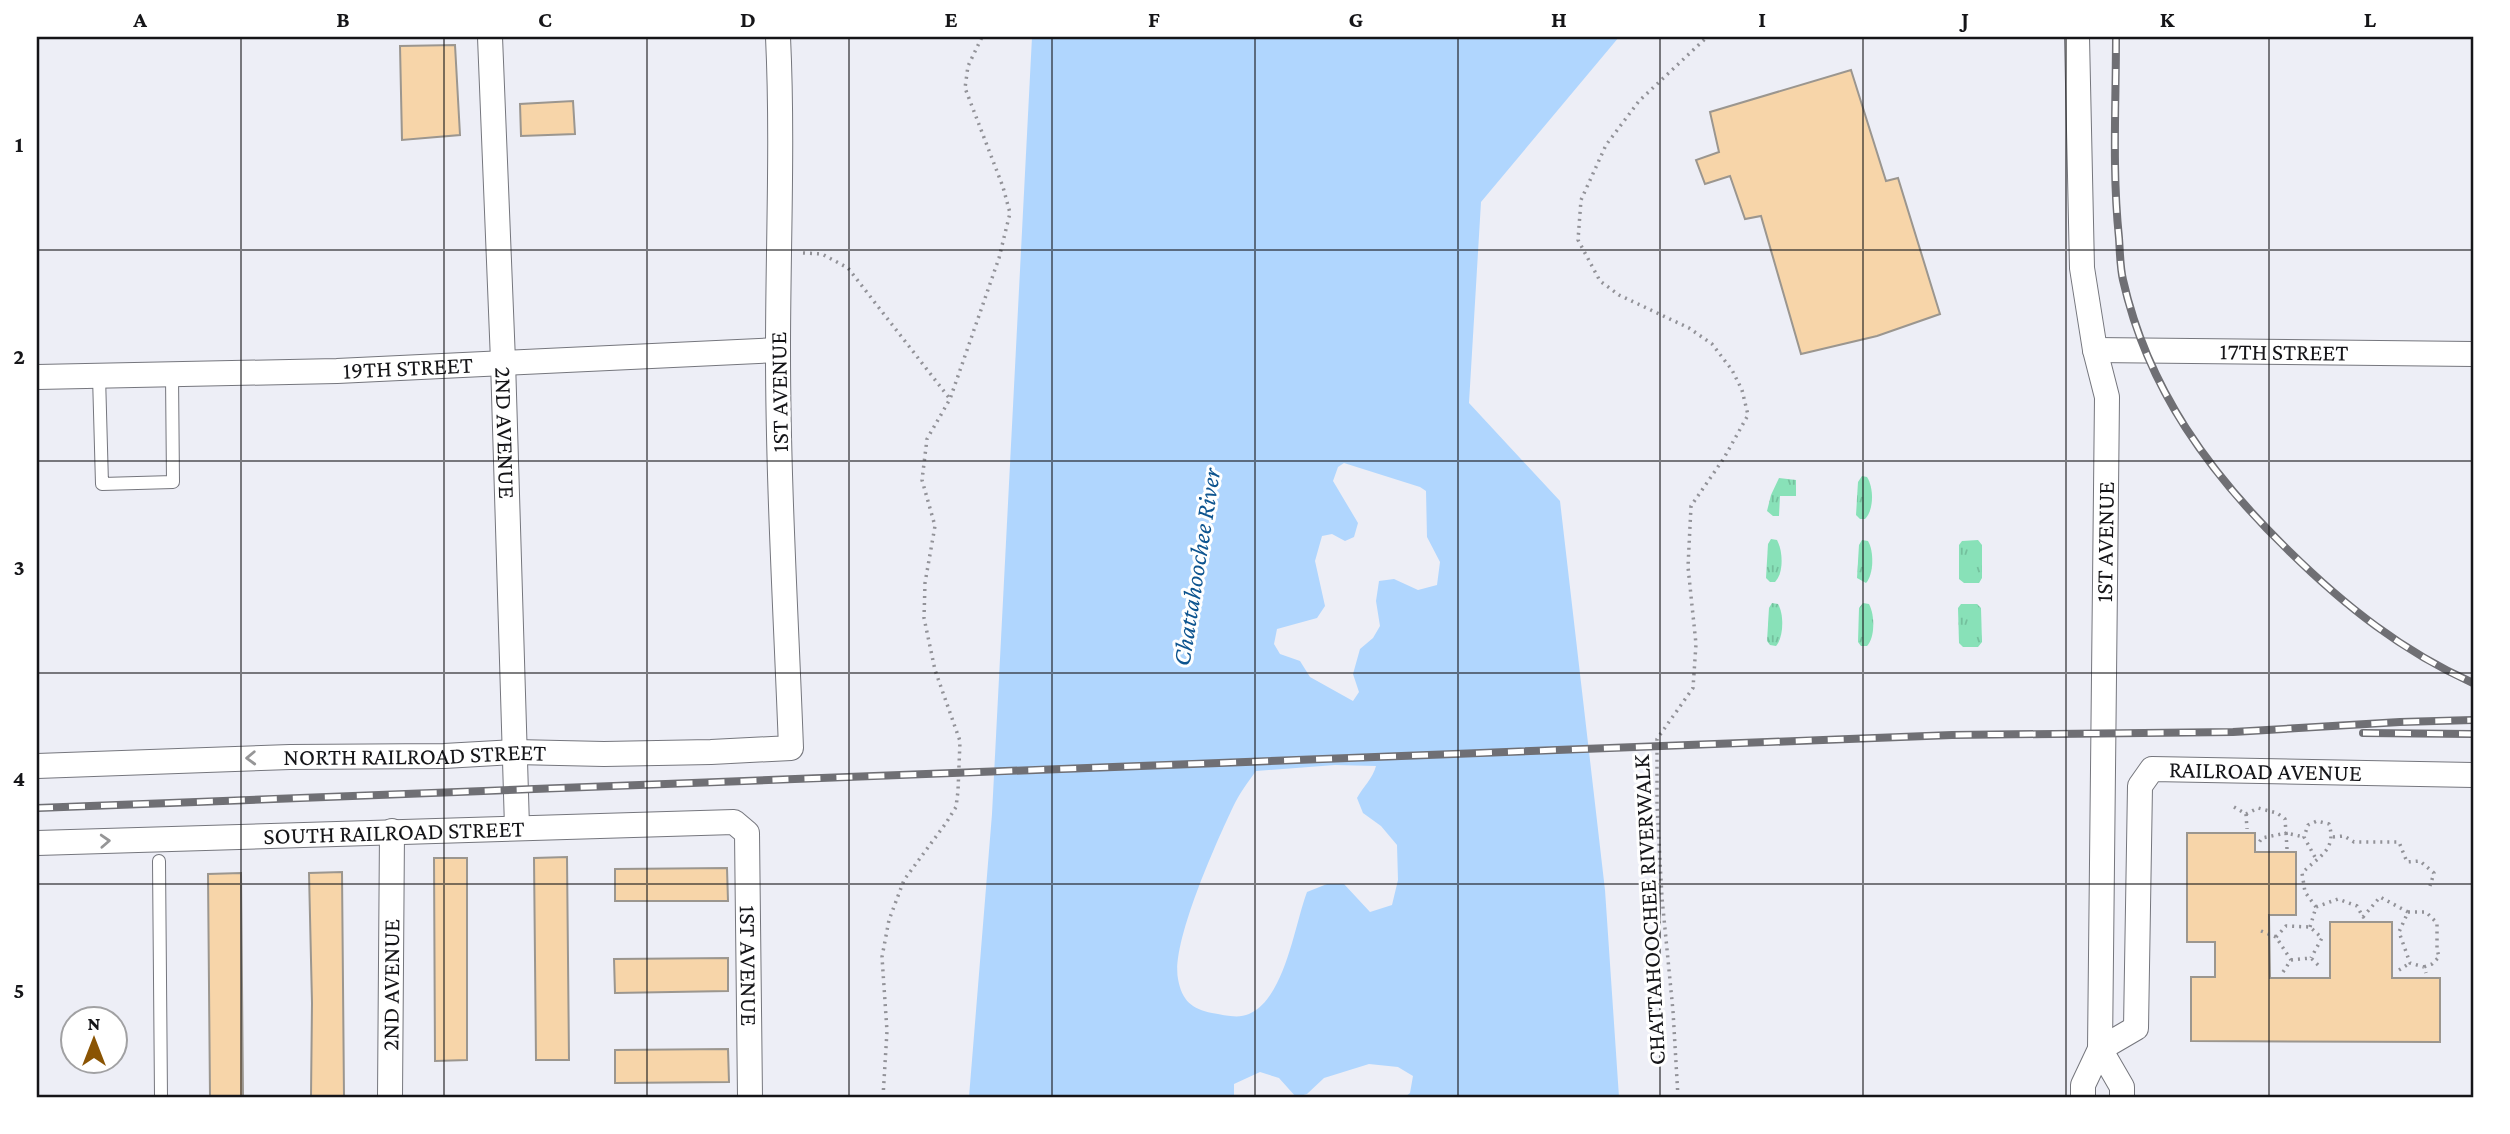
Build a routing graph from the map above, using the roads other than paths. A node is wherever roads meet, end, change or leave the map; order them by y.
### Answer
1 (490, 37) edge
2 (778, 37) edge
3 (2077, 37) edge
4 (778, 350) junction
5 (2095, 350) junction
6 (2473, 354) edge
7 (503, 361) junction
8 (99, 376) junction
9 (172, 376) junction
10 (37, 377) edge
11 (791, 748) joint
12 (515, 752) junction
13 (37, 766) edge
14 (2473, 775) edge
15 (517, 827) junction
16 (392, 831) junction
17 (747, 833) joint
18 (37, 843) edge
19 (159, 861) dead end
20 (2100, 1049) junction
21 (161, 1097) edge
22 (390, 1097) edge
23 (750, 1097) edge
24 (2083, 1097) edge
25 (2122, 1097) edge

1 - 7 street, 2ND AVENUE
2 - 4 street, 1ST AVENUE
3 - 5 street, 1ST AVENUE
4 - 7 street, 19TH STREET
4 - 11 street, 1ST AVENUE
5 - 6 street, 17TH STREET
5 - 20 street, 1ST AVENUE
7 - 9 street, 19TH STREET
7 - 12 street, 2ND AVENUE
8 - 9 street, 19TH STREET
8 - 9 lane
8 - 10 street, 19TH STREET
11 - 12 street, NORTH RAILROAD STREET
12 -> 13 street, NORTH RAILROAD STREET
12 - 15 street, 2ND AVENUE
14 - 20 street, RAILROAD AVENUE
15 - 16 street, SOUTH RAILROAD STREET
15 - 17 street, SOUTH RAILROAD STREET
18 -> 16 street, SOUTH RAILROAD STREET
16 - 22 street, 2ND AVENUE
17 - 23 street, 1ST AVENUE
19 - 21 lane
20 - 24 street, 1ST AVENUE
20 - 25 street

